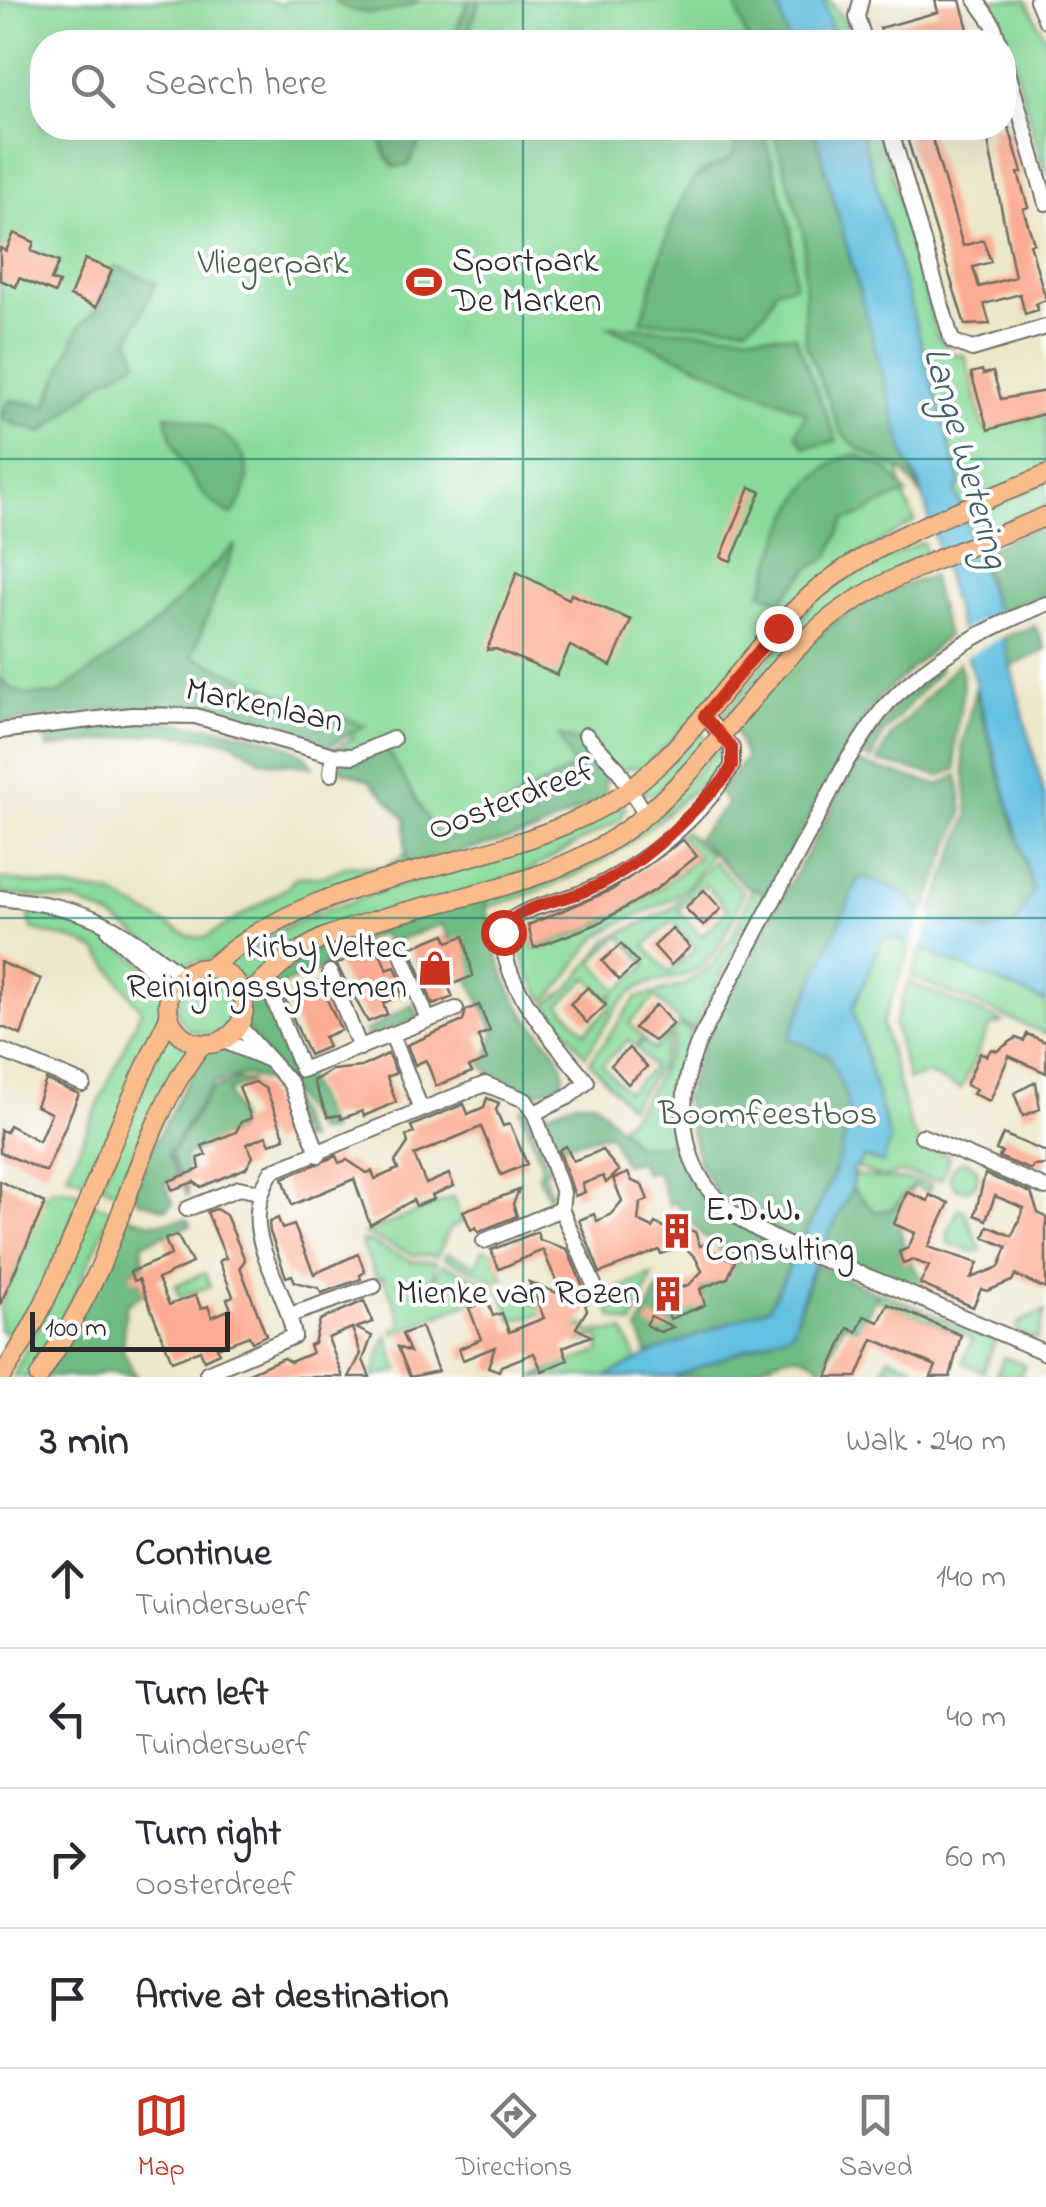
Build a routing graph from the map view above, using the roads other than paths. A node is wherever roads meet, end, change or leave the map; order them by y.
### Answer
1 (862, 0) edge
2 (976, 0) edge
3 (1037, 0) edge
4 (1046, 21) edge
5 (861, 30) edge
6 (996, 30) edge
7 (1016, 100) edge
8 (893, 140) edge
9 (1046, 204) edge
10 (1046, 326) edge
11 (1046, 475) edge
12 (1046, 516) edge
13 (1046, 604) edge
14 (704, 716) junction
15 (0, 731) edge
16 (586, 735) dead end
17 (722, 735) junction
18 (393, 739) dead end
19 (334, 755) junction
20 (331, 774) dead end
21 (628, 791) junction
22 (646, 815) junction
23 (0, 898) edge
24 (400, 950) dead end
25 (210, 968) junction
26 (330, 972) dead end
27 (178, 982) junction
28 (273, 998) dead end
29 (244, 999) junction
30 (456, 1009) dead end
31 (169, 1017) junction
32 (428, 1020) junction
33 (239, 1026) junction
34 (392, 1035) junction
35 (224, 1041) junction
36 (201, 1044) junction
37 (360, 1048) junction
38 (0, 1050) edge
39 (270, 1060) junction
40 (83, 1084) dead end
41 (421, 1108) junction
42 (534, 1113) junction
43 (922, 1136) dead end
44 (318, 1155) junction
45 (1046, 1188) edge
46 (259, 1192) junction
47 (186, 1209) dead end
48 (562, 1209) junction
49 (484, 1241) dead end
50 (594, 1284) dead end
51 (374, 1286) dead end
52 (290, 1315) junction
53 (1046, 1353) edge
54 (206, 1370) edge
55 (1, 1377) edge
56 (39, 1377) edge

1 - 5 street
2 - 6 street
3 - 4 street
7 - 9 street
8 - 10 street
11 - 14 main road, Oosterdreef
12 - 17 main road, Oosterdreef
13 - 53 street
14 - 17 street
14 - 21 main road, Oosterdreef
15 - 19 street, Markenlaan
16 - 21 street
17 - 22 main road, Oosterdreef
17 - 42 street
18 - 19 street, Markenlaan
19 - 20 street
21 - 22 street
21 - 25 main road, Oosterdreef
22 - 29 main road, Oosterdreef
23 - 27 street
24 - 32 street
25 - 27 main road
25 - 29 main road
26 - 37 street
27 - 31 main road
28 - 37 street
29 - 33 main road
30 - 32 street
31 - 36 main road
31 - 55 main road
32 - 34 street
33 - 35 main road
33 - 39 street
34 - 37 street
34 - 41 street
35 - 36 main road
35 - 39 street
36 - 56 main road
38 - 40 street
39 - 44 street
41 - 42 street
41 - 44 street
42 - 48 street
43 - 45 street
44 - 46 street
46 - 47 street
46 - 52 street
48 - 49 street
48 - 50 street
51 - 52 street
52 - 54 street

